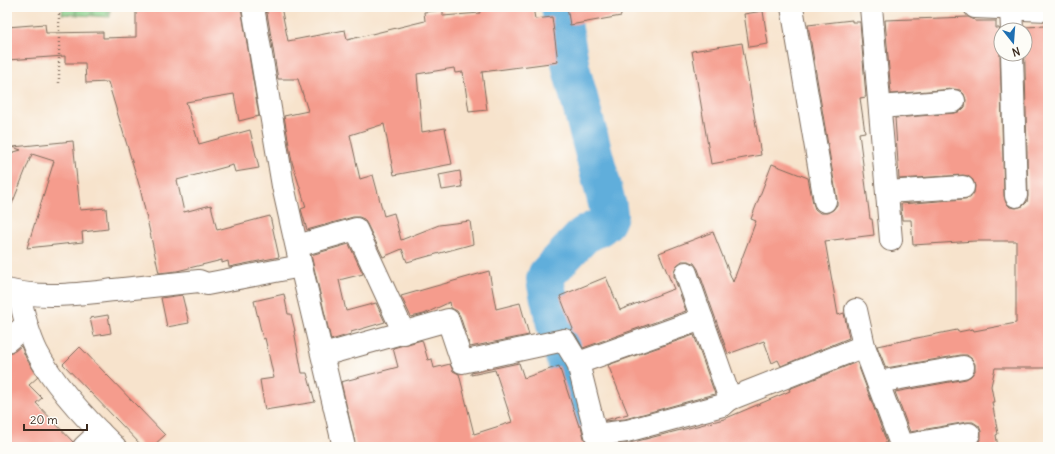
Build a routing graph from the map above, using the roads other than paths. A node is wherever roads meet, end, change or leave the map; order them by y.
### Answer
1 (253, 7) edge
2 (792, 7) edge
3 (871, 7) edge
4 (975, 7) edge
5 (1011, 9) junction
6 (1048, 10) edge
7 (1012, 22) edge
8 (1012, 62) edge
9 (954, 101) dead end
10 (880, 107) junction
11 (963, 187) dead end
12 (887, 192) junction
13 (1016, 196) dead end
14 (825, 201) dead end
15 (891, 240) dead end
16 (299, 256) junction
17 (686, 273) dead end
18 (13, 292) edge
19 (856, 310) dead end
20 (702, 319) junction
21 (26, 325) junction
22 (404, 333) junction
23 (7, 341) edge
24 (864, 346) junction
25 (323, 355) junction
26 (578, 363) junction
27 (963, 367) dead end
28 (878, 382) junction
29 (730, 400) junction
30 (100, 432) junction
31 (969, 434) dead end
32 (84, 447) edge
33 (115, 447) edge
34 (344, 447) edge
35 (902, 447) edge

1 - 16 street
2 - 14 street
3 - 10 street
4 - 5 street
5 - 6 street
5 - 7 street
8 - 13 street
9 - 10 street
10 - 12 street
11 - 12 street
12 - 15 street
16 - 18 street
16 - 22 street
16 - 25 street
17 - 20 street
18 - 21 street
19 - 24 street
20 - 26 street
20 - 29 street
21 - 23 street
21 - 30 street
22 - 25 street
22 - 26 street
24 - 28 street
24 - 29 street
25 - 34 street
26 - 29 street
27 - 28 street
28 - 35 street
30 - 32 street
30 - 33 street
31 - 35 street

